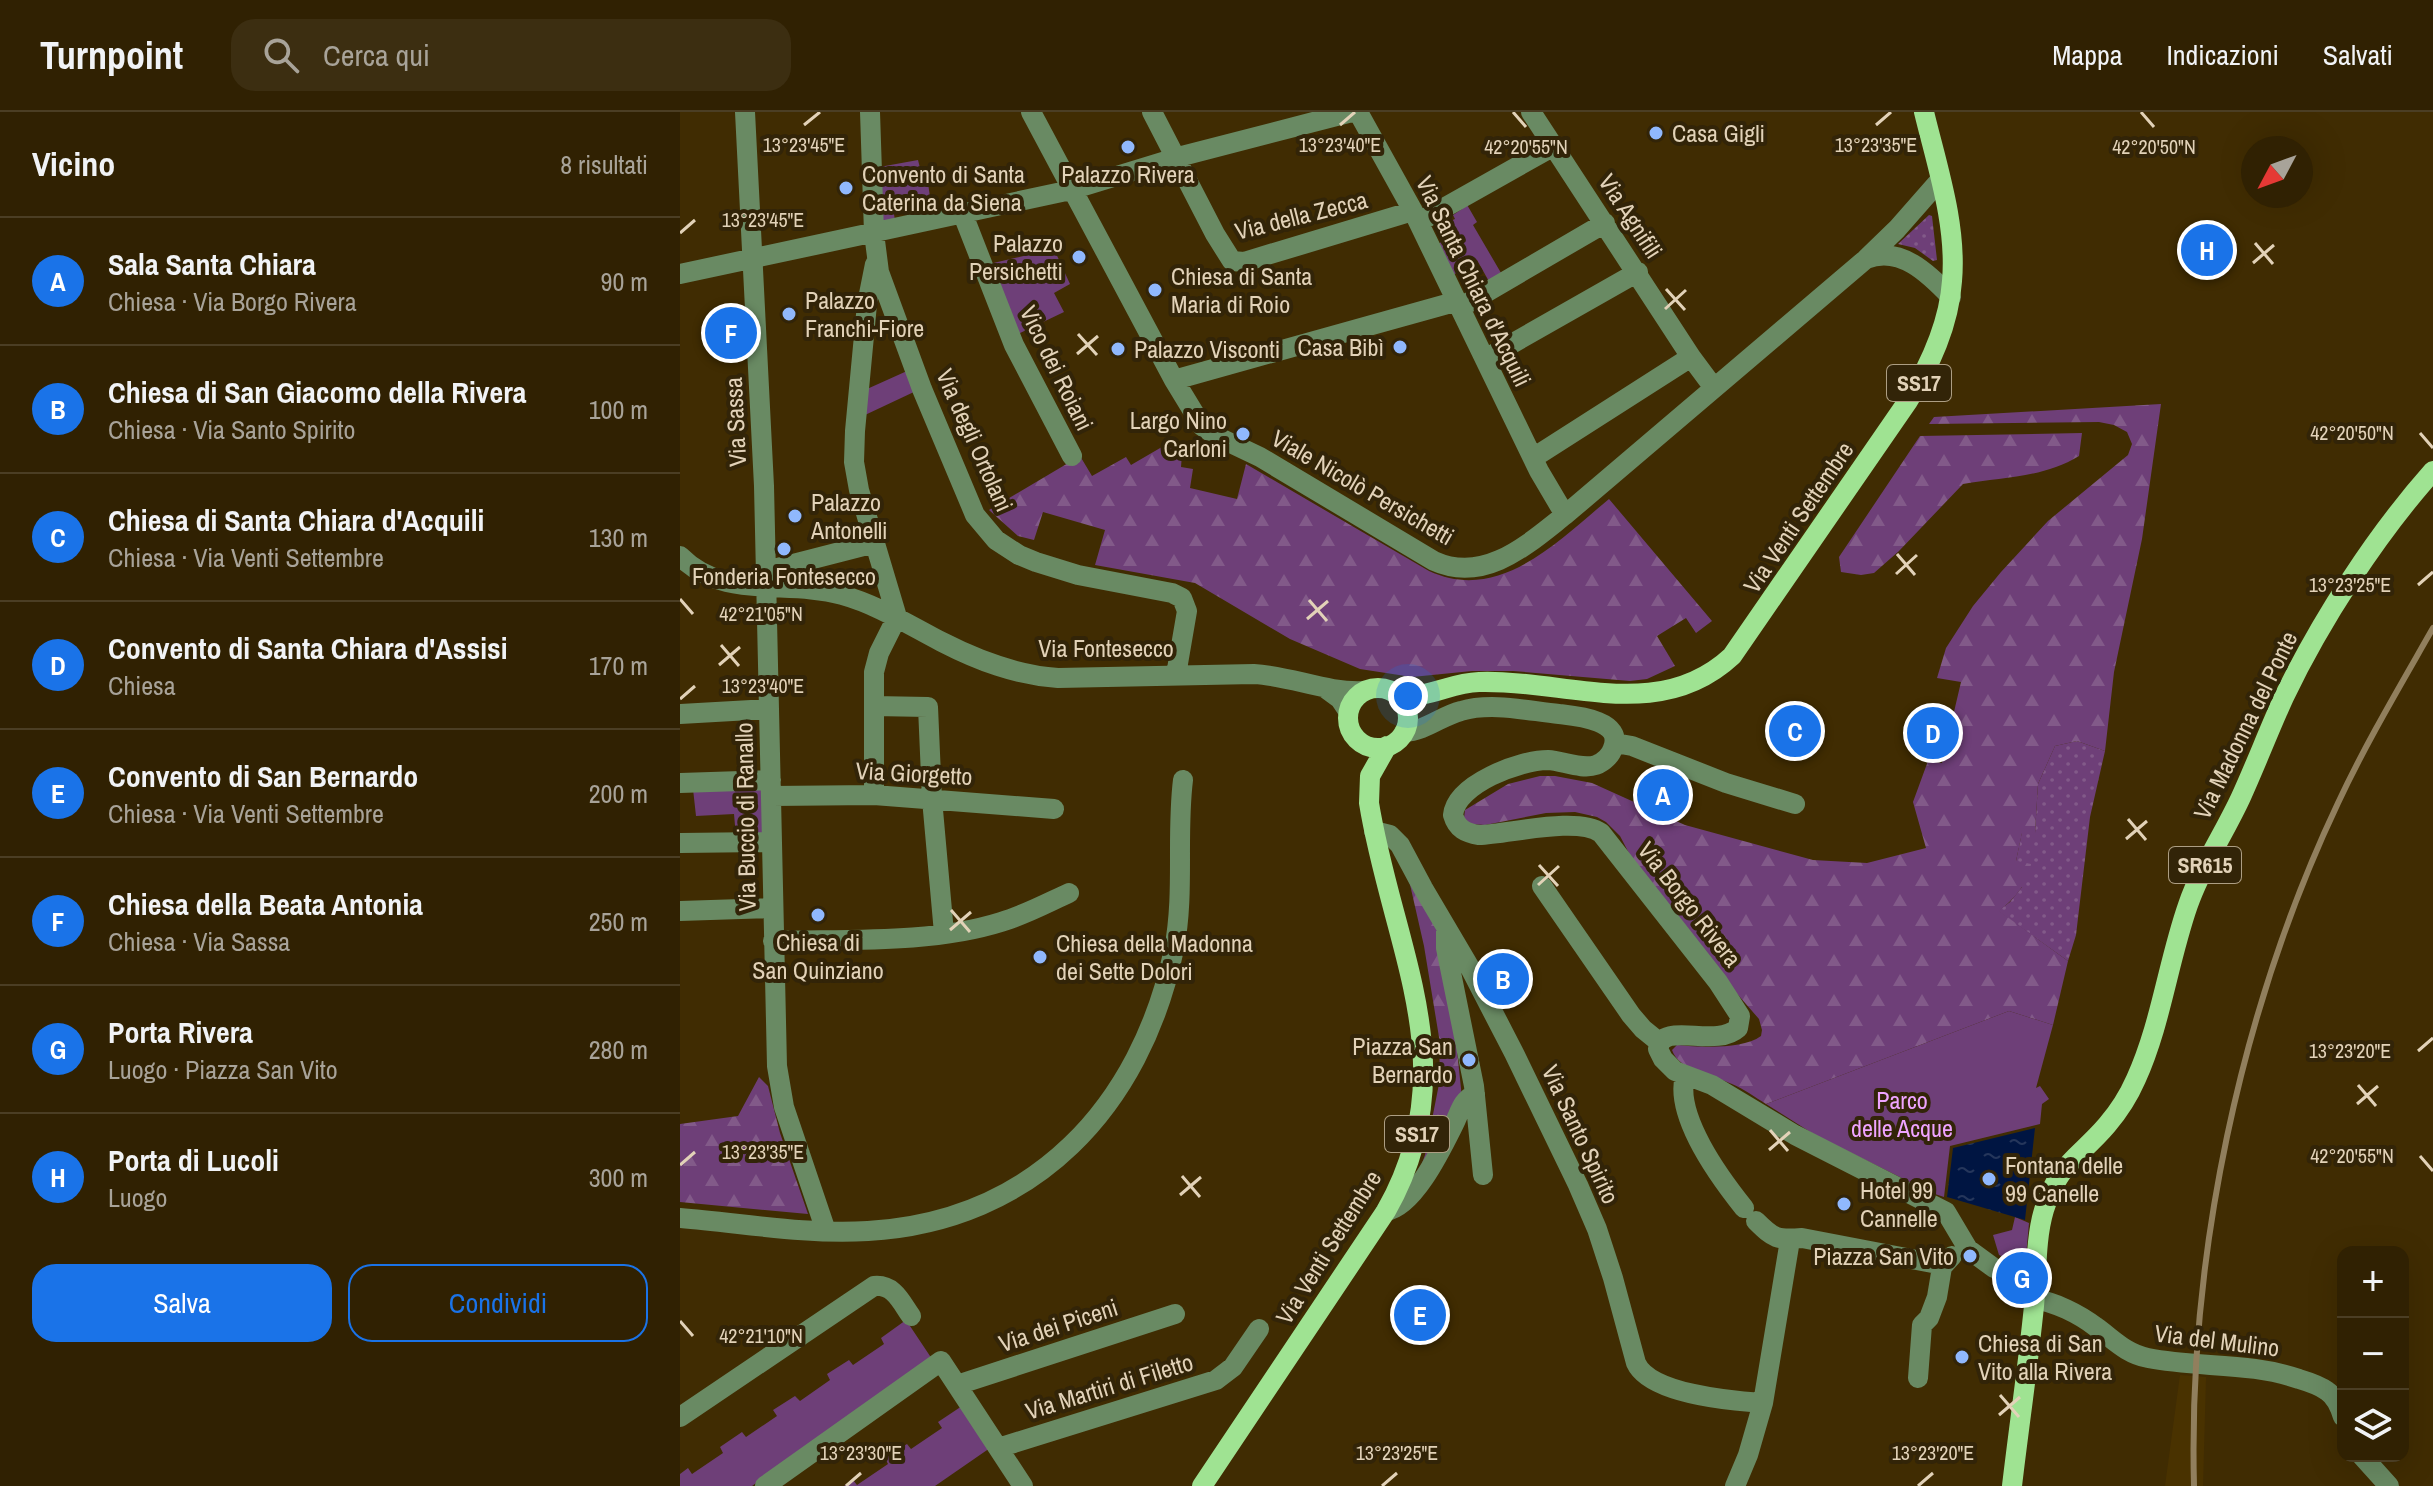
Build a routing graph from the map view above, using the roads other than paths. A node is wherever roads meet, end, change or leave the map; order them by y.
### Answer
1 (745, 112) edge
2 (870, 112) edge
3 (1031, 112) edge
4 (1152, 112) edge
5 (1355, 112) edge
6 (1531, 112) edge
7 (1924, 112) edge
8 (1554, 146) junction
9 (1176, 158) junction
10 (1940, 180) junction
11 (1071, 190) junction
12 (962, 212) junction
13 (1416, 216) junction
14 (1605, 223) junction
15 (874, 233) junction
16 (754, 259) junction
17 (1866, 259) junction
18 (876, 260) junction
19 (1638, 272) junction
20 (680, 274) edge
21 (1951, 297) junction
22 (1460, 304) junction
23 (1691, 357) junction
24 (1485, 359) junction
25 (1174, 380) junction
26 (1714, 388) junction
27 (1072, 456) dead end
28 (1533, 458) junction
29 (2433, 471) edge
30 (1565, 515) junction
31 (875, 543) junction
32 (680, 556) edge
33 (767, 578) junction
34 (897, 617) junction
35 (1176, 675) junction
36 (1325, 688) junction
37 (1364, 691) junction
38 (1437, 692) junction
39 (1396, 694) junction
40 (874, 706) junction
41 (769, 709) junction
42 (1348, 711) junction
43 (680, 714) edge
44 (1406, 726) junction
45 (1359, 742) junction
46 (1615, 743) junction
47 (1387, 746) junction
48 (1370, 776) junction
49 (1183, 780) dead end
50 (680, 783) edge
51 (771, 788) junction
52 (874, 795) junction
53 (932, 799) junction
54 (1795, 804) dead end
55 (1054, 809) dead end
56 (1374, 831) junction
57 (772, 842) junction
58 (680, 843) edge
59 (1542, 886) dead end
60 (1069, 893) dead end
61 (773, 908) junction
62 (680, 911) edge
63 (1447, 929) junction
64 (944, 933) junction
65 (773, 941) junction
66 (1659, 1042) junction
67 (1685, 1076) junction
68 (1475, 1094) junction
69 (1483, 1175) dead end
70 (1386, 1211) junction
71 (680, 1218) edge
72 (826, 1231) junction
73 (1981, 1232) dead end
74 (1790, 1240) junction
75 (1970, 1250) junction
76 (1943, 1265) junction
77 (2029, 1284) junction
78 (1175, 1314) dead end
79 (911, 1316) dead end
80 (1259, 1329) dead end
81 (1918, 1378) dead end
82 (957, 1385) junction
83 (1763, 1403) junction
84 (2337, 1406) edge
85 (680, 1417) edge
86 (998, 1448) junction
87 (2367, 1462) edge
88 (765, 1486) edge
89 (1023, 1486) edge
90 (1202, 1486) edge
91 (1735, 1486) edge
92 (2012, 1486) edge
93 (2389, 1486) edge

1 - 16 street, Via Sassa
2 - 15 street, Via degli Ortolani
3 - 11 street, Viale Nicolò Persichetti
4 - 9 street, Via della Zecca
5 - 9 street
5 - 13 street, Via Santa Chiara d'Acquili
6 - 8 street, Via Agnifili
7 - 10 main road, Via Venti Settembre / SS17
8 - 13 street, Via della Zecca
8 - 14 street, Via Agnifili
9 - 11 street
9 - 13 street, Via della Zecca
10 - 17 street, Viale Nicolò Persichetti
10 - 21 main road, Via Venti Settembre / SS17
11 - 12 street
11 - 25 street, Viale Nicolò Persichetti
12 - 15 street
12 - 27 street, Vico dei Roiani
13 - 22 street, Via Santa Chiara d'Acquili
14 - 19 street, Via Agnifili
14 - 22 street
15 - 16 street
15 - 18 street, Via degli Ortolani
16 - 20 street
16 - 33 street, Via Sassa
17 - 21 street
17 - 26 street, Viale Nicolò Persichetti
18 - 31 street
18 - 35 street, Via degli Ortolani
19 - 23 street, Via Agnifili
19 - 24 street
21 - 38 main road, Via Venti Settembre / SS17
22 - 24 street, Via Santa Chiara d'Acquili
22 - 25 street
23 - 26 street, Via Agnifili
23 - 28 street
24 - 28 street, Via Santa Chiara d'Acquili
25 - 30 street, Viale Nicolò Persichetti
26 - 30 street, Viale Nicolò Persichetti
28 - 30 street, Via Santa Chiara d'Acquili
29 - 77 main road, Via Madonna del Ponte / SR615
31 - 33 street
31 - 34 street
32 - 33 street, Via Fontesecco
33 - 34 street, Via Fontesecco
33 - 41 street, Via Buccio di Ranallo
34 - 35 street, Via Fontesecco
34 - 40 street
35 - 36 street, Via Fontesecco
36 - 37 street, Via Fontesecco
36 - 42 street, Via Fontesecco
37 - 39 main road
37 - 42 main road
38 - 39 main road, Via Venti Settembre / SS17
38 - 44 main road
39 - 44 main road
40 - 52 street
40 - 53 street
41 - 43 street
41 - 51 street, Via Buccio di Ranallo
42 - 45 main road
44 - 46 street
44 - 47 main road
45 - 47 main road
45 - 48 main road, Via Venti Settembre / SS17
46 - 54 street
46 - 66 street, Via Borgo Rivera
47 - 48 main road
48 - 56 main road, Via Venti Settembre / SS17
49 - 72 street
50 - 51 street, Via Giorgetto
51 - 52 street, Via Giorgetto
51 - 57 street, Via Buccio di Ranallo
52 - 53 street, Via Giorgetto
53 - 55 street, Via Giorgetto
53 - 64 street
56 - 63 street, Via Santo Spirito
56 - 70 main road, Via Venti Settembre / SS17
57 - 58 street
57 - 61 street, Via Buccio di Ranallo
59 - 66 street
60 - 64 street
61 - 62 street
61 - 65 street, Via Buccio di Ranallo
63 - 68 street
63 - 83 street, Via Santo Spirito
64 - 65 street
65 - 72 street, Via Buccio di Ranallo
66 - 67 street
67 - 74 street
67 - 75 street
68 - 69 street
68 - 70 street
70 - 90 main road, Via Venti Settembre / SS17
71 - 72 street
73 - 75 street
74 - 76 street
74 - 83 street
75 - 76 street
75 - 77 street
76 - 81 street
77 - 84 street, Via del Mulino
77 - 92 main road, SR615
78 - 82 street, Via dei Piceni
79 - 85 street
80 - 86 street, Via Martiri di Filetto
82 - 86 street
82 - 88 street
83 - 91 street
86 - 89 street
87 - 93 street

